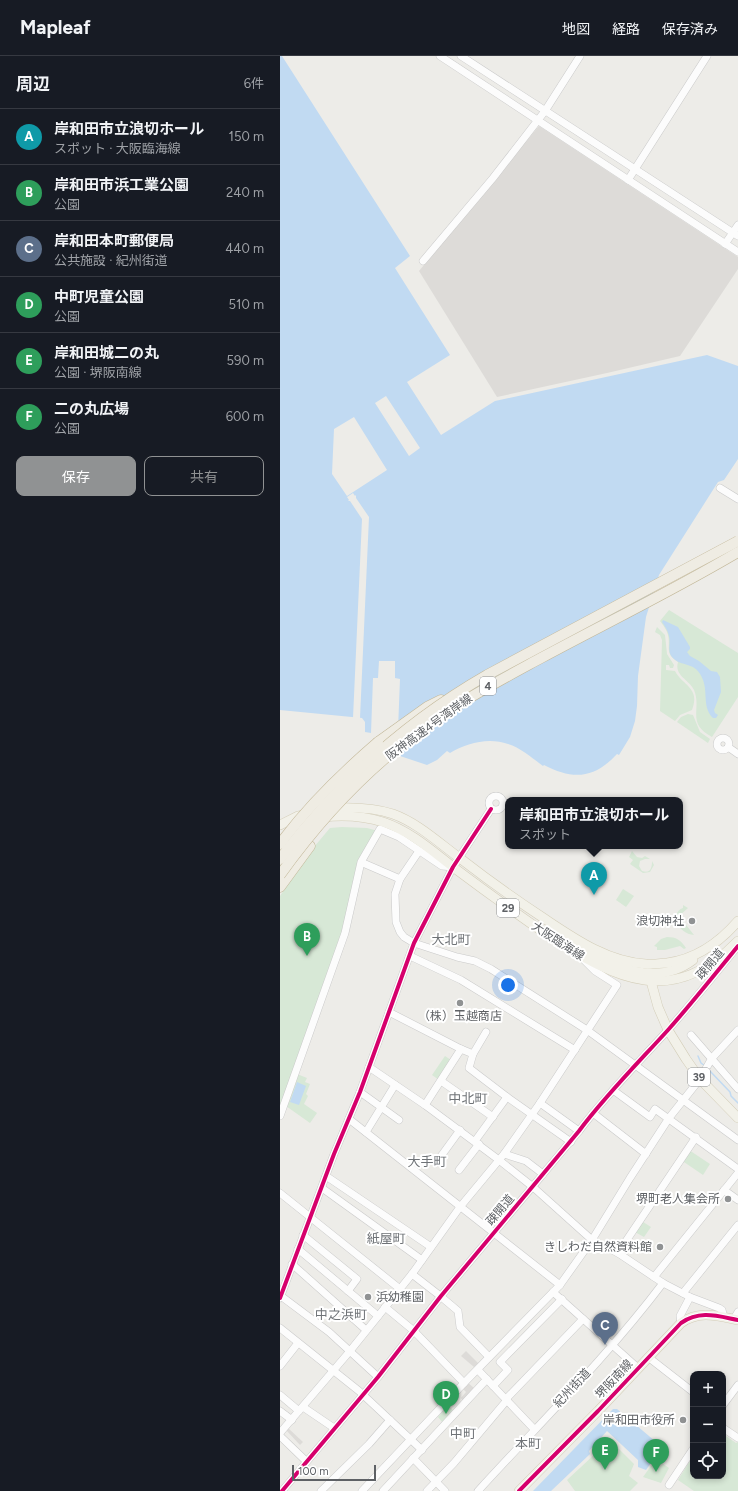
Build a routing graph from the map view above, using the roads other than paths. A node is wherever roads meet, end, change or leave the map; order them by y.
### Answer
1 (440, 56) edge
2 (462, 56) edge
3 (580, 56) edge
4 (708, 56) edge
5 (448, 58) edge
6 (546, 111) junction
7 (538, 120) junction
8 (634, 169) junction
9 (628, 180) junction
10 (738, 225) edge
11 (735, 235) edge
12 (725, 244) junction
13 (738, 252) edge
14 (423, 261) dead end
15 (720, 488) dead end
16 (738, 499) edge
17 (738, 541) edge
18 (738, 552) edge
19 (464, 688) junction
20 (728, 747) dead end
21 (392, 753) junction
22 (738, 754) edge
23 (491, 809) dead end
24 (280, 826) edge
25 (280, 837) edge
26 (280, 844) edge
27 (419, 851) junction
28 (459, 858) junction
29 (280, 859) edge
30 (363, 863) dead end
31 (454, 867) junction
32 (280, 875) edge
33 (400, 879) junction
34 (280, 887) edge
35 (737, 924) edge
36 (572, 936) junction
37 (738, 941) edge
38 (414, 943) junction
39 (738, 946) edge
40 (701, 953) junction
41 (410, 956) junction
42 (582, 957) junction
43 (650, 977) junction
44 (389, 1012) junction
45 (587, 1030) junction
46 (668, 1030) junction
47 (738, 1030) edge
48 (486, 1032) dead end
49 (691, 1035) dead end
50 (461, 1050) junction
51 (575, 1050) junction
52 (473, 1054) junction
53 (712, 1058) junction
54 (635, 1065) junction
55 (369, 1066) junction
56 (700, 1079) junction
57 (440, 1081) junction
58 (395, 1085) junction
59 (738, 1089) edge
60 (612, 1090) junction
61 (360, 1092) junction
62 (507, 1097) junction
63 (683, 1100) junction
64 (540, 1103) junction
65 (425, 1105) junction
66 (382, 1108) junction
67 (736, 1112) edge
68 (593, 1113) junction
69 (531, 1114) junction
70 (280, 1116) edge
71 (493, 1117) junction
72 (669, 1118) junction
73 (349, 1119) junction
74 (399, 1120) dead end
75 (460, 1130) junction
76 (579, 1131) junction
77 (366, 1132) junction
78 (696, 1137) junction
79 (738, 1140) edge
80 (571, 1142) junction
81 (477, 1143) junction
82 (504, 1154) junction
83 (646, 1154) junction
84 (499, 1160) junction
85 (436, 1162) dead end
86 (738, 1169) edge
87 (459, 1170) dead end
88 (738, 1173) edge
89 (543, 1174) junction
90 (326, 1176) junction
91 (533, 1187) junction
92 (322, 1188) junction
93 (724, 1190) junction
94 (280, 1193) edge
95 (737, 1199) edge
96 (460, 1207) junction
97 (311, 1217) junction
98 (738, 1225) edge
99 (494, 1232) junction
100 (303, 1236) junction
101 (592, 1240) junction
102 (431, 1247) junction
103 (298, 1249) junction
104 (618, 1253) junction
105 (422, 1260) junction
106 (292, 1264) junction
107 (412, 1274) junction
108 (654, 1277) junction
109 (663, 1283) junction
110 (560, 1286) junction
111 (400, 1289) junction
112 (348, 1291) junction
113 (553, 1292) junction
114 (683, 1293) junction
115 (441, 1296) junction
116 (280, 1297) edge
117 (690, 1297) junction
118 (562, 1299) junction
119 (385, 1308) junction
120 (378, 1316) junction
121 (724, 1317) junction
122 (737, 1317) edge
123 (583, 1319) junction
124 (681, 1323) junction
125 (280, 1328) edge
126 (366, 1330) junction
127 (414, 1331) junction
128 (298, 1343) junction
129 (612, 1346) junction
130 (350, 1351) junction
131 (489, 1358) junction
132 (648, 1358) junction
133 (280, 1366) edge
134 (638, 1368) junction
135 (333, 1370) junction
136 (478, 1370) junction
137 (378, 1377) junction
138 (486, 1379) junction
139 (464, 1383) junction
140 (738, 1385) edge
141 (493, 1386) junction
142 (690, 1390) edge
143 (362, 1394) junction
144 (280, 1395) edge
145 (507, 1400) junction
146 (726, 1401) edge
147 (301, 1409) junction
148 (280, 1411) edge
149 (292, 1420) junction
150 (390, 1420) junction
151 (334, 1428) junction
152 (534, 1429) junction
153 (726, 1430) edge
154 (280, 1434) edge
155 (738, 1438) edge
156 (411, 1440) junction
157 (422, 1450) junction
158 (690, 1454) edge
159 (413, 1458) junction
160 (306, 1461) junction
161 (436, 1482) junction
162 (669, 1485) dead end
163 (282, 1491) edge
164 (321, 1491) edge
165 (362, 1491) edge
166 (383, 1491) edge
167 (427, 1491) edge
168 (445, 1491) edge
169 (478, 1491) edge
170 (519, 1491) edge

1 - 5 street
2 - 6 street
3 - 6 street
4 - 8 street
5 - 7 street
6 - 7 street
6 - 8 street
7 - 9 street
7 - 14 street
8 - 9 street
8 - 11 street
9 - 12 street
10 - 11 street
11 - 12 street
12 - 13 street
15 - 16 street
17 - 19 highway, 阪神高速4号湾岸線 / 4, bridge
18 - 21 highway, 阪神高速4号湾岸線 / 4, bridge
19 - 26 highway, 4, bridge
19 - 29 highway, 阪神高速4号湾岸線 / 4, bridge
20 - 22 street
21 - 32 highway, 阪神高速4号湾岸線 / 4, bridge
21 - 34 highway, 4, bridge
23 - 28 street
24 - 28 main road, 大阪臨海線 / 29
25 - 31 main road, 大阪臨海線 / 29
27 - 31 street
27 - 33 street
27 - 70 street
28 - 31 street
28 - 36 main road, 大阪臨海線 / 29
30 - 33 street
31 - 38 street
31 - 42 main road, 大阪臨海線 / 29
33 - 38 street
35 - 40 main road, 大阪臨海線 / 29
36 - 40 main road, 大阪臨海線 / 29
36 - 43 main road
37 - 43 main road, 大阪臨海線 / 29
38 - 41 street
38 - 45 street
39 - 46 street, 疎開道
40 - 43 main road
41 - 44 street
41 - 51 street
42 - 43 main road, 大阪臨海線 / 29
42 - 45 street
43 - 46 main road, 39
44 - 50 street
44 - 55 street
45 - 51 street
45 - 54 street
46 - 54 street, 疎開道
46 - 56 main road, 39
47 - 53 street
48 - 52 street
49 - 53 street
50 - 52 street
50 - 57 street
51 - 64 street
52 - 62 street
53 - 56 street
53 - 59 street
54 - 60 street, 疎開道
54 - 63 street
55 - 58 street
55 - 61 street
56 - 63 street
56 - 67 main road, 39
57 - 65 street
57 - 71 street
58 - 65 street
58 - 66 street
60 - 68 street, 疎開道
60 - 72 street
61 - 66 street
61 - 73 street
62 - 69 street
62 - 71 street
63 - 72 street
63 - 79 street
64 - 69 street
64 - 76 street
65 - 75 street
66 - 74 street
66 - 77 street
68 - 76 street, 疎開道
68 - 83 street
69 - 80 street
69 - 82 street
71 - 81 street
72 - 78 street
72 - 83 street
73 - 77 street
73 - 90 street
75 - 81 street
75 - 85 street
76 - 80 street, 疎開道
77 - 96 street
78 - 86 street
78 - 104 street
80 - 89 street, 疎開道
81 - 84 street
81 - 87 street
82 - 84 street
82 - 89 street
83 - 101 street
84 - 91 street
84 - 96 street
88 - 93 street
89 - 91 street, 疎開道
90 - 92 street
90 - 102 street
91 - 99 street, 疎開道
91 - 101 street
92 - 97 street
92 - 105 street
93 - 95 street
93 - 108 street
94 - 97 street
96 - 99 street
96 - 102 street
97 - 100 street
97 - 111 street
98 - 114 street
99 - 110 street
99 - 115 street, 疎開道
100 - 103 street
100 - 112 street
101 - 104 street
101 - 110 street
102 - 105 street
103 - 106 street
103 - 112 street
104 - 108 street
105 - 107 street
106 - 116 street
106 - 126 street
107 - 111 street
107 - 115 street
108 - 109 street
109 - 114 street
109 - 129 street, 紀州街道
110 - 113 street
111 - 119 street
112 - 120 street
113 - 118 street
113 - 131 street
114 - 117 street
115 - 127 street, 疎開道
115 - 131 street
116 - 130 street
117 - 121 street
117 - 124 street
118 - 123 street
118 - 141 street
119 - 120 street
119 - 127 street
120 - 126 street
121 - 122 main road, 堺阪南線
121 - 124 main road, 堺阪南線
123 - 129 street
123 - 145 street
124 - 132 main road, 堺阪南線
125 - 128 street
126 - 130 street
127 - 137 street, 疎開道
127 - 139 street
128 - 133 street
128 - 135 street
129 - 134 street
129 - 152 street, 紀州街道
130 - 135 street
130 - 137 street
131 - 136 street
132 - 134 main road, 堺阪南線
132 - 142 street
134 - 170 main road, 堺阪南線
135 - 143 street
135 - 147 street
136 - 138 street
136 - 139 street
137 - 143 street, 疎開道
138 - 141 street
138 - 157 street
139 - 156 street
140 - 146 street
141 - 145 street
143 - 150 street
143 - 151 street, 疎開道
144 - 147 street
145 - 152 street
145 - 161 street
147 - 149 street
147 - 151 street
148 - 149 street
149 - 154 street
150 - 156 street
150 - 164 street
151 - 160 street, 疎開道
152 - 169 street, 紀州街道
153 - 155 street
154 - 160 street
156 - 157 street
156 - 165 street
157 - 159 street
158 - 162 street
159 - 161 street
159 - 166 street
160 - 163 street, 疎開道
161 - 167 street
161 - 168 street

